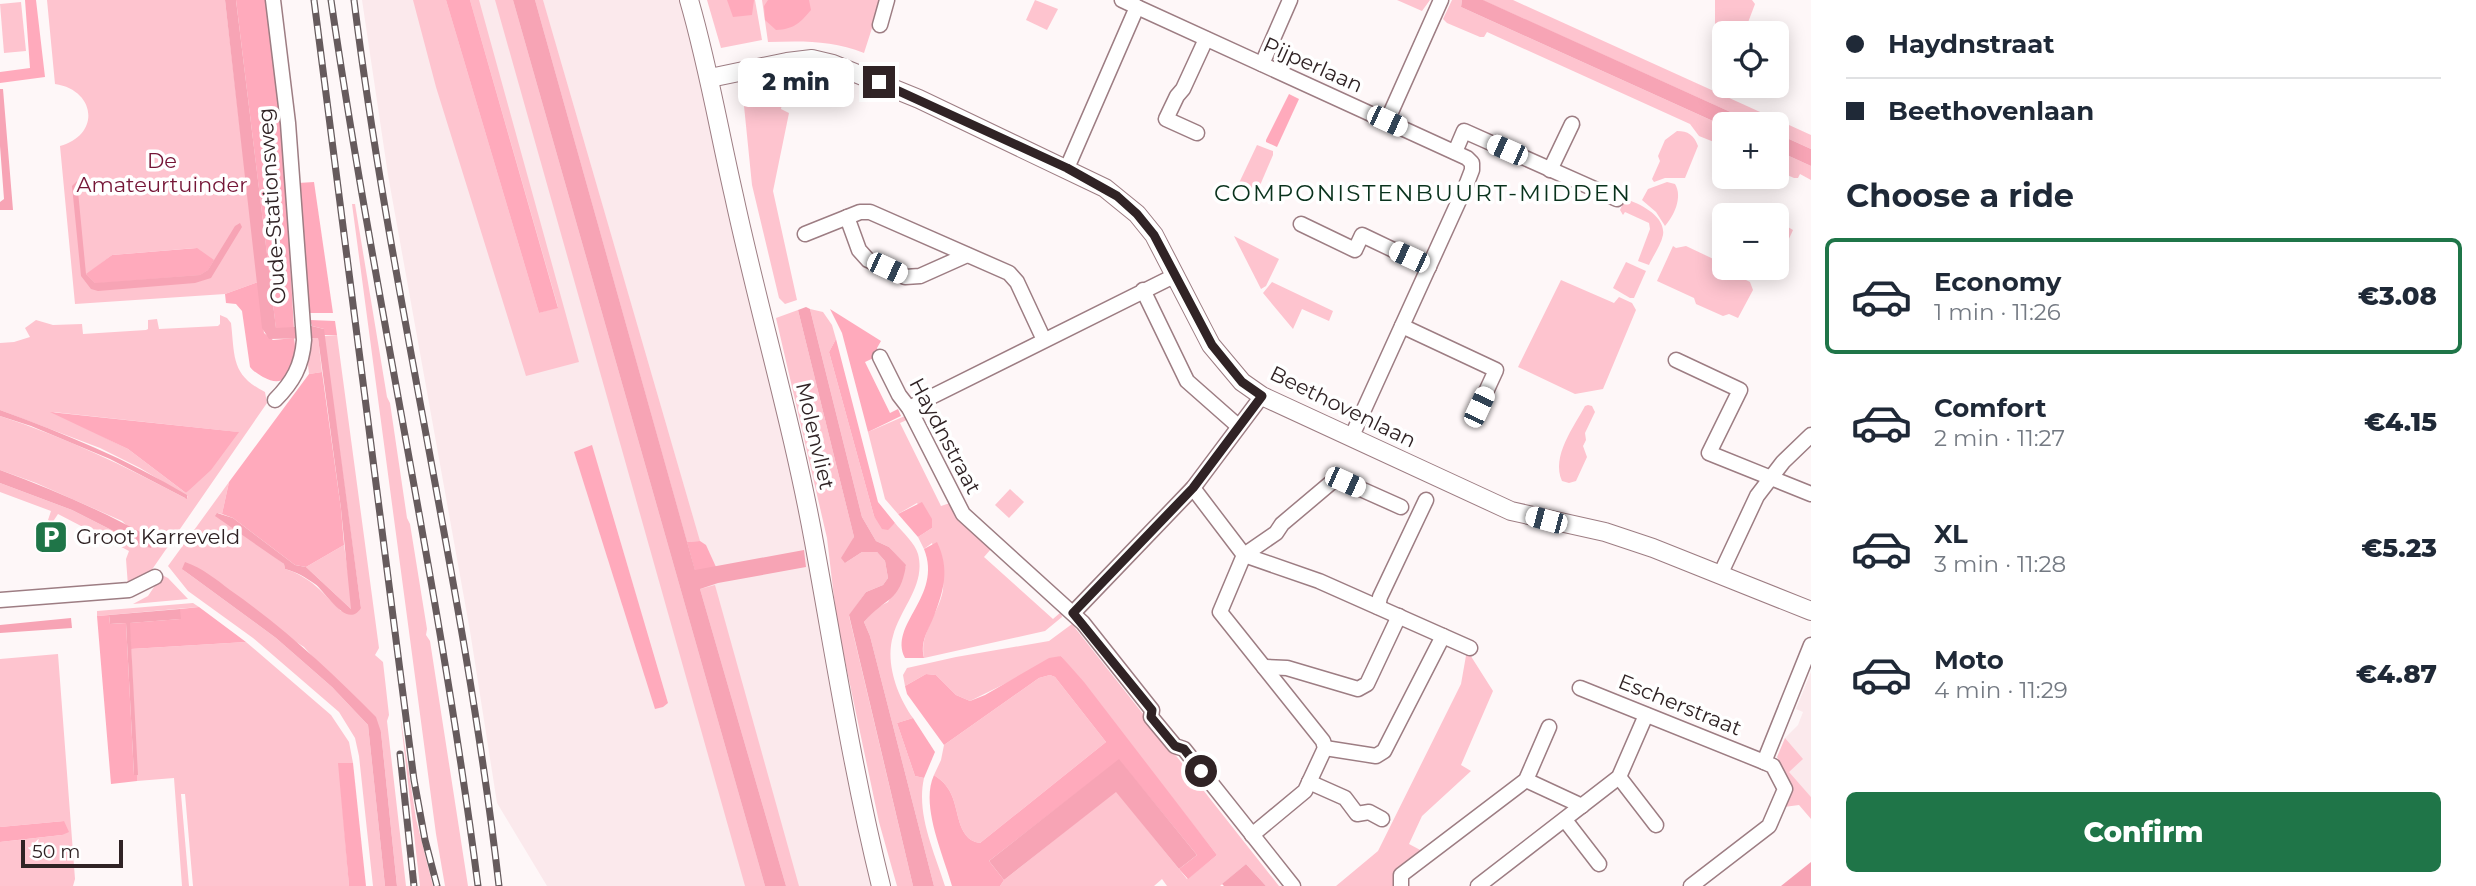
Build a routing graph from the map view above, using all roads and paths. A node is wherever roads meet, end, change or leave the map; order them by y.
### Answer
1 (273, 0) edge
2 (689, 0) edge
3 (887, 0) edge
4 (1122, 0) edge
5 (1290, 0) edge
6 (1441, 0) edge
7 (1137, 7) junction
8 (880, 25) dead end
9 (1206, 39) junction
10 (1262, 64) junction
11 (710, 78) junction
12 (1387, 121) junction
13 (1572, 124) dead end
14 (1197, 133) dead end
15 (1455, 152) junction
16 (1067, 168) junction
17 (1550, 170) junction
18 (1618, 199) dead end
19 (847, 217) junction
20 (1301, 224) dead end
21 (805, 234) dead end
22 (967, 255) junction
23 (1429, 267) junction
24 (1176, 275) junction
25 (1143, 290) junction
26 (1402, 326) junction
27 (1044, 340) junction
28 (880, 358) dead end
29 (1676, 360) dead end
30 (1262, 396) junction
31 (275, 400) dead end
32 (1479, 407) dead end
33 (909, 408) junction
34 (1238, 426) junction
35 (1811, 435) edge
36 (1351, 438) junction
37 (1771, 478) junction
38 (1193, 488) junction
39 (1811, 494) edge
40 (1426, 500) dead end
41 (1401, 507) dead end
42 (1244, 555) junction
43 (1720, 575) junction
44 (155, 577) dead end
45 (0, 600) edge
46 (1378, 607) junction
47 (1811, 611) edge
48 (1073, 613) junction
49 (1399, 616) junction
50 (1443, 636) junction
51 (1811, 645) edge
52 (1470, 648) dead end
53 (1264, 667) junction
54 (1580, 688) dead end
55 (1646, 715) junction
56 (1549, 727) dead end
57 (1325, 748) junction
58 (1764, 762) junction
59 (1619, 777) junction
60 (1526, 780) junction
61 (1309, 782) junction
62 (1582, 806) junction
63 (1382, 818) dead end
64 (1565, 820) junction
65 (1656, 825) dead end
66 (1252, 835) junction
67 (1599, 864) dead end
68 (881, 886) edge
69 (1293, 886) edge
70 (1401, 886) edge
71 (1478, 886) edge
72 (1691, 886) edge

1 - 31 street, Oude-Stationsweg
2 - 11 street, Molenvliet
3 - 8 street
4 - 7 street, Pijperlaan
5 - 10 street
6 - 12 street
7 - 9 street, Pijperlaan
7 - 16 street
9 - 10 street, Pijperlaan
9 - 14 street
10 - 12 street, Pijperlaan
11 - 16 street, Beethovenlaan
11 - 68 street, Molenvliet
12 - 15 street, Pijperlaan
13 - 17 street
15 - 17 street
15 - 23 street
16 - 24 street, Beethovenlaan
17 - 18 street
19 - 21 street
19 - 22 street
19 - 22 street
20 - 23 street
22 - 27 street
23 - 26 street
24 - 25 street
24 - 30 street, Beethovenlaan
25 - 27 street
25 - 34 street
26 - 32 street
26 - 36 street
27 - 33 street
28 - 33 street, Haydnstraat
29 - 37 street
30 - 34 street
30 - 36 street, Beethovenlaan
33 - 48 street, Haydnstraat
34 - 38 street
35 - 37 street
36 - 43 street, Beethovenlaan
37 - 39 street
37 - 43 street
38 - 42 street
38 - 48 street
40 - 46 street
41 - 42 street
42 - 46 street
42 - 53 street
43 - 47 street, Beethovenlaan
44 - 45 street
46 - 49 street
48 - 66 street, Haydnstraat
49 - 50 street
49 - 53 street
50 - 52 street
50 - 57 street
51 - 58 street
53 - 57 street
54 - 55 street, Escherstraat
55 - 58 street, Escherstraat
55 - 59 street
56 - 60 street
57 - 61 street
58 - 72 street
59 - 62 street
59 - 65 street
60 - 62 street
60 - 70 street
61 - 63 street
61 - 66 street
62 - 64 street
64 - 67 street
64 - 71 street
66 - 69 street, Haydnstraat

